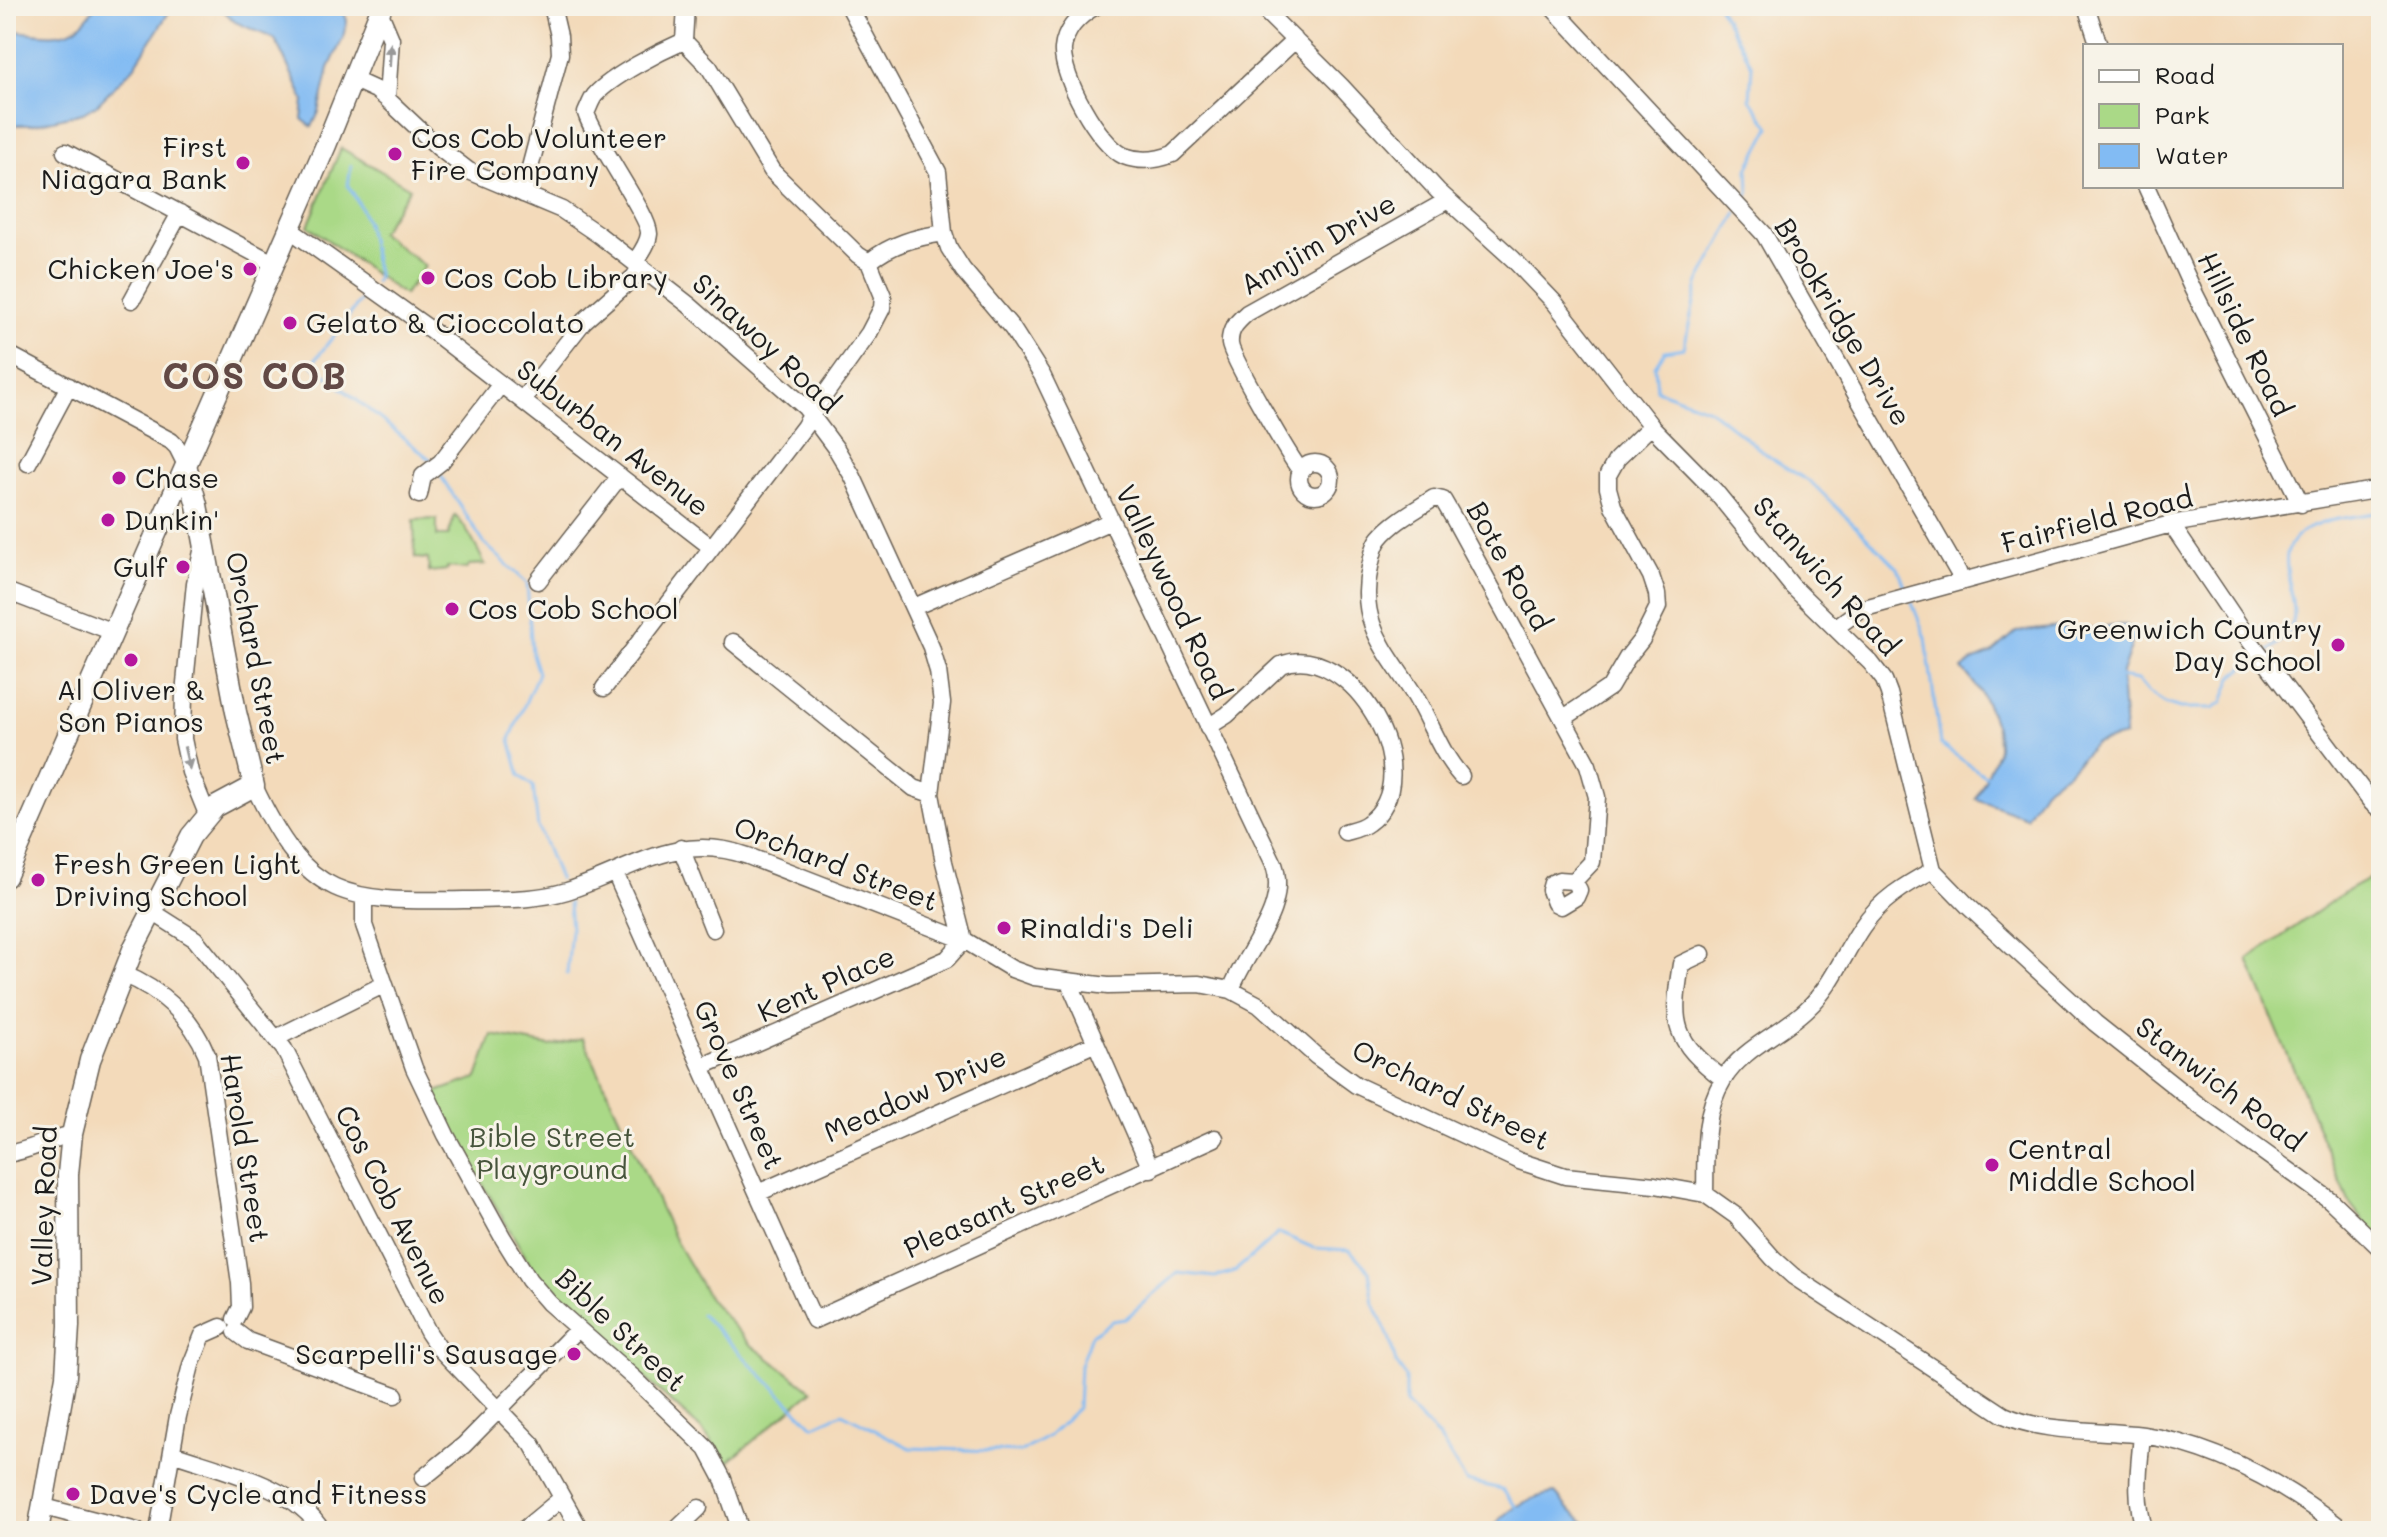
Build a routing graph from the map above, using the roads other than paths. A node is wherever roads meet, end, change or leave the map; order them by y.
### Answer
1 (552, 6) edge
2 (686, 6) edge
3 (849, 6) edge
4 (1096, 6) edge
5 (1260, 6) edge
6 (1551, 6) edge
7 (2086, 6) edge
8 (381, 9) edge
9 (1295, 40) junction
10 (684, 41) junction
11 (2098, 44) edge
12 (354, 80) junction
13 (387, 99) junction
14 (65, 152) dead end
15 (2147, 188) edge
16 (523, 194) junction
17 (1448, 200) junction
18 (180, 213) junction
19 (289, 229) junction
20 (944, 233) junction
21 (869, 262) junction
22 (273, 263) junction
23 (638, 264) junction
24 (132, 300) dead end
25 (6, 353) edge
26 (501, 384) junction
27 (69, 386) junction
28 (522, 400) junction
29 (812, 415) junction
30 (1651, 426) junction
31 (28, 463) dead end
32 (186, 465) junction
33 (1301, 471) dead end
34 (620, 476) junction
35 (2381, 489) edge
36 (419, 495) dead end
37 (2301, 504) junction
38 (1111, 521) junction
39 (2171, 524) junction
40 (204, 542) junction
41 (711, 547) junction
42 (538, 581) dead end
43 (1961, 582) junction
44 (6, 591) edge
45 (914, 607) junction
46 (191, 626) junction
47 (220, 626) junction
48 (1835, 628) junction
49 (113, 632) junction
50 (733, 642) dead end
51 (604, 688) dead end
52 (1564, 718) junction
53 (1208, 727) junction
54 (1461, 776) dead end
55 (254, 786) junction
56 (931, 794) junction
57 (2381, 810) edge
58 (207, 814) junction
59 (1345, 832) dead end
60 (681, 848) junction
61 (1933, 870) junction
62 (615, 873) junction
63 (6, 877) edge
64 (1574, 881) dead end
65 (364, 898) junction
66 (151, 911) junction
67 (713, 929) dead end
68 (964, 940) junction
69 (1702, 954) dead end
70 (123, 974) junction
71 (1069, 982) junction
72 (385, 984) junction
73 (1231, 990) junction
74 (276, 1038) junction
75 (1094, 1044) junction
76 (703, 1066) junction
77 (1723, 1079) junction
78 (72, 1134) junction
79 (1215, 1138) dead end
80 (6, 1154) edge
81 (1151, 1169) junction
82 (758, 1193) junction
83 (1705, 1194) junction
84 (2381, 1249) edge
85 (814, 1320) joint
86 (231, 1326) junction
87 (578, 1329) junction
88 (395, 1395) dead end
89 (499, 1409) junction
90 (2142, 1435) junction
91 (172, 1453) junction
92 (423, 1478) dead end
93 (562, 1498) junction
94 (44, 1507) junction
95 (699, 1508) dead end
96 (38, 1531) edge
97 (137, 1531) edge
98 (158, 1531) edge
99 (322, 1531) edge
100 (522, 1531) edge
101 (581, 1531) edge
102 (675, 1531) edge
103 (741, 1531) edge
104 (2145, 1531) edge
105 (2345, 1531) edge

1 - 16 street
2 - 10 street
3 - 20 street, Valleywood Road
4 - 9 street
5 - 9 street, Stanwich Road
6 - 43 street, Brookridge Drive
7 - 11 street
8 - 12 main road
13 -> 8 street
9 - 17 street, Stanwich Road
10 - 21 street
10 - 23 street
12 - 13 street, Sinawoy Road
12 - 19 main road
13 - 16 street, Sinawoy Road
14 - 18 street
15 - 37 street, Hillside Road
16 - 23 street, Sinawoy Road
17 - 30 street, Stanwich Road
17 - 33 street, Annjim Drive
18 - 22 street
18 - 24 street
19 - 22 main road
19 - 26 street, Suburban Avenue
20 - 21 street
20 - 38 street, Valleywood Road
21 - 29 street
22 - 32 main road
23 - 28 street
23 - 29 street, Sinawoy Road
25 - 27 street
26 - 28 street, Suburban Avenue
26 - 36 street
27 - 31 street
27 - 32 street
28 - 34 street, Suburban Avenue
29 - 41 street
29 - 45 street, Sinawoy Road
30 - 48 street, Stanwich Road
30 - 52 street
32 - 40 main road, Orchard Street
32 - 49 main road
34 - 41 street, Suburban Avenue
34 - 42 street
35 - 37 street, Fairfield Road
37 - 39 street, Fairfield Road
38 - 45 street
38 - 53 street, Valleywood Road
39 - 43 street, Fairfield Road
39 - 57 street
40 - 46 street
40 - 47 main road, Orchard Street
41 - 51 street
43 - 48 street, Fairfield Road
44 - 49 street
45 - 56 street, Sinawoy Road
46 - 47 street
46 -> 58 street
47 - 55 main road, Orchard Street
48 - 61 street, Stanwich Road
49 - 63 main road
50 - 56 street
52 - 54 street, Bote Road
52 - 64 street, Bote Road
53 - 59 street
53 - 73 street, Valleywood Road
55 - 58 main road, Valley Road
55 - 65 street, Orchard Street
56 - 68 street, Sinawoy Road
58 - 66 main road, Valley Road
60 - 62 street, Orchard Street
60 - 67 street
60 - 68 street, Orchard Street
61 - 77 street
61 - 84 street, Stanwich Road
62 - 65 street, Orchard Street
62 - 76 street, Grove Street
65 - 72 street, Bible Street
66 - 70 main road, Valley Road
66 - 74 street, Cos Cob Avenue
68 - 71 street, Orchard Street
68 - 76 street, Kent Place
69 - 77 street
70 - 78 main road, Valley Road
70 - 86 street, Harold Street
71 - 73 street, Orchard Street
71 - 75 street
72 - 74 street
72 - 87 street, Bible Street
73 - 83 street, Orchard Street
74 - 89 street, Cos Cob Avenue
75 - 81 street
75 - 82 street, Meadow Drive
76 - 82 street, Grove Street
77 - 83 street
78 - 80 street
78 - 94 main road, Valley Road
79 - 81 street, Pleasant Street
81 - 85 street, Pleasant Street
82 - 85 street, Grove Street
83 - 90 street, Orchard Street
86 - 88 street
86 - 91 street
87 - 89 street
87 - 103 street, Bible Street
89 - 92 street
89 - 93 street, Cos Cob Avenue
90 - 104 street
90 - 105 street, Orchard Street
91 - 98 street
91 - 99 street
93 - 100 street
93 - 101 street, Cos Cob Avenue
94 - 96 main road, Valley Road
94 - 97 street
95 - 102 street

